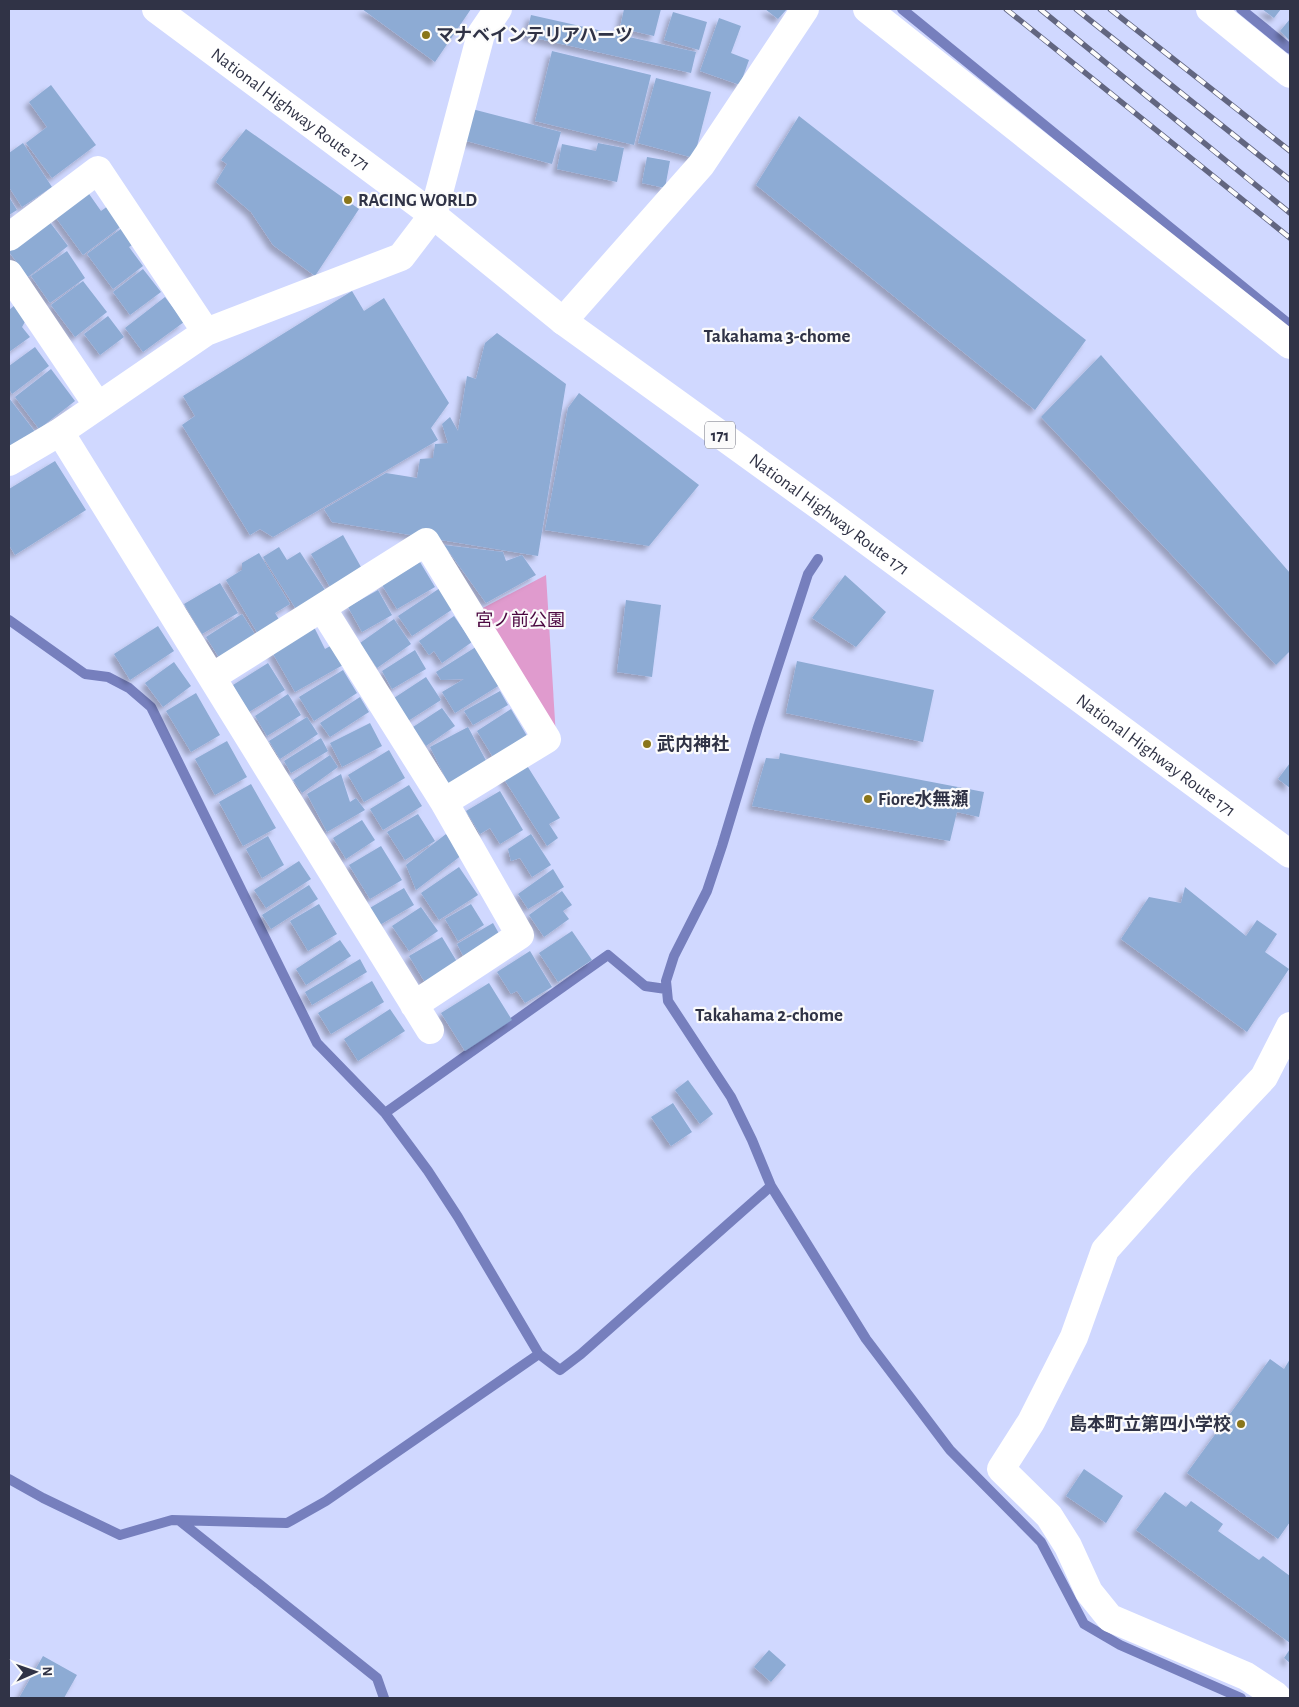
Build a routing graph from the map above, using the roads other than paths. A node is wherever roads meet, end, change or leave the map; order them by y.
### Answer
1 (156, 9) edge
2 (498, 9) edge
3 (805, 9) edge
4 (867, 9) edge
5 (1210, 9) edge
6 (1290, 74) edge
7 (433, 215) junction
8 (9, 237) edge
9 (9, 274) edge
10 (563, 321) junction
11 (206, 332) junction
12 (1290, 345) edge
13 (98, 406) junction
14 (60, 432) junction
15 (9, 462) edge
16 (322, 608) junction
17 (212, 677) junction
18 (444, 802) junction
19 (1290, 854) edge
20 (414, 1005) junction
21 (1290, 1026) edge
22 (430, 1030) dead end
23 (1278, 1698) edge

1 - 7 main road, National Highway Route 171 / 171
2 - 7 main road
3 - 10 main road
4 - 12 main road
5 - 6 main road
7 - 10 main road, National Highway Route 171 / 171
7 - 11 main road
8 - 11 main road
9 - 13 main road
10 - 19 main road, National Highway Route 171 / 171
11 - 13 main road
13 - 14 main road
14 - 15 main road
14 - 17 main road
16 - 17 main road
16 - 18 main road
16 - 18 main road
17 - 20 main road
18 - 20 main road
20 - 22 main road
21 - 23 main road

